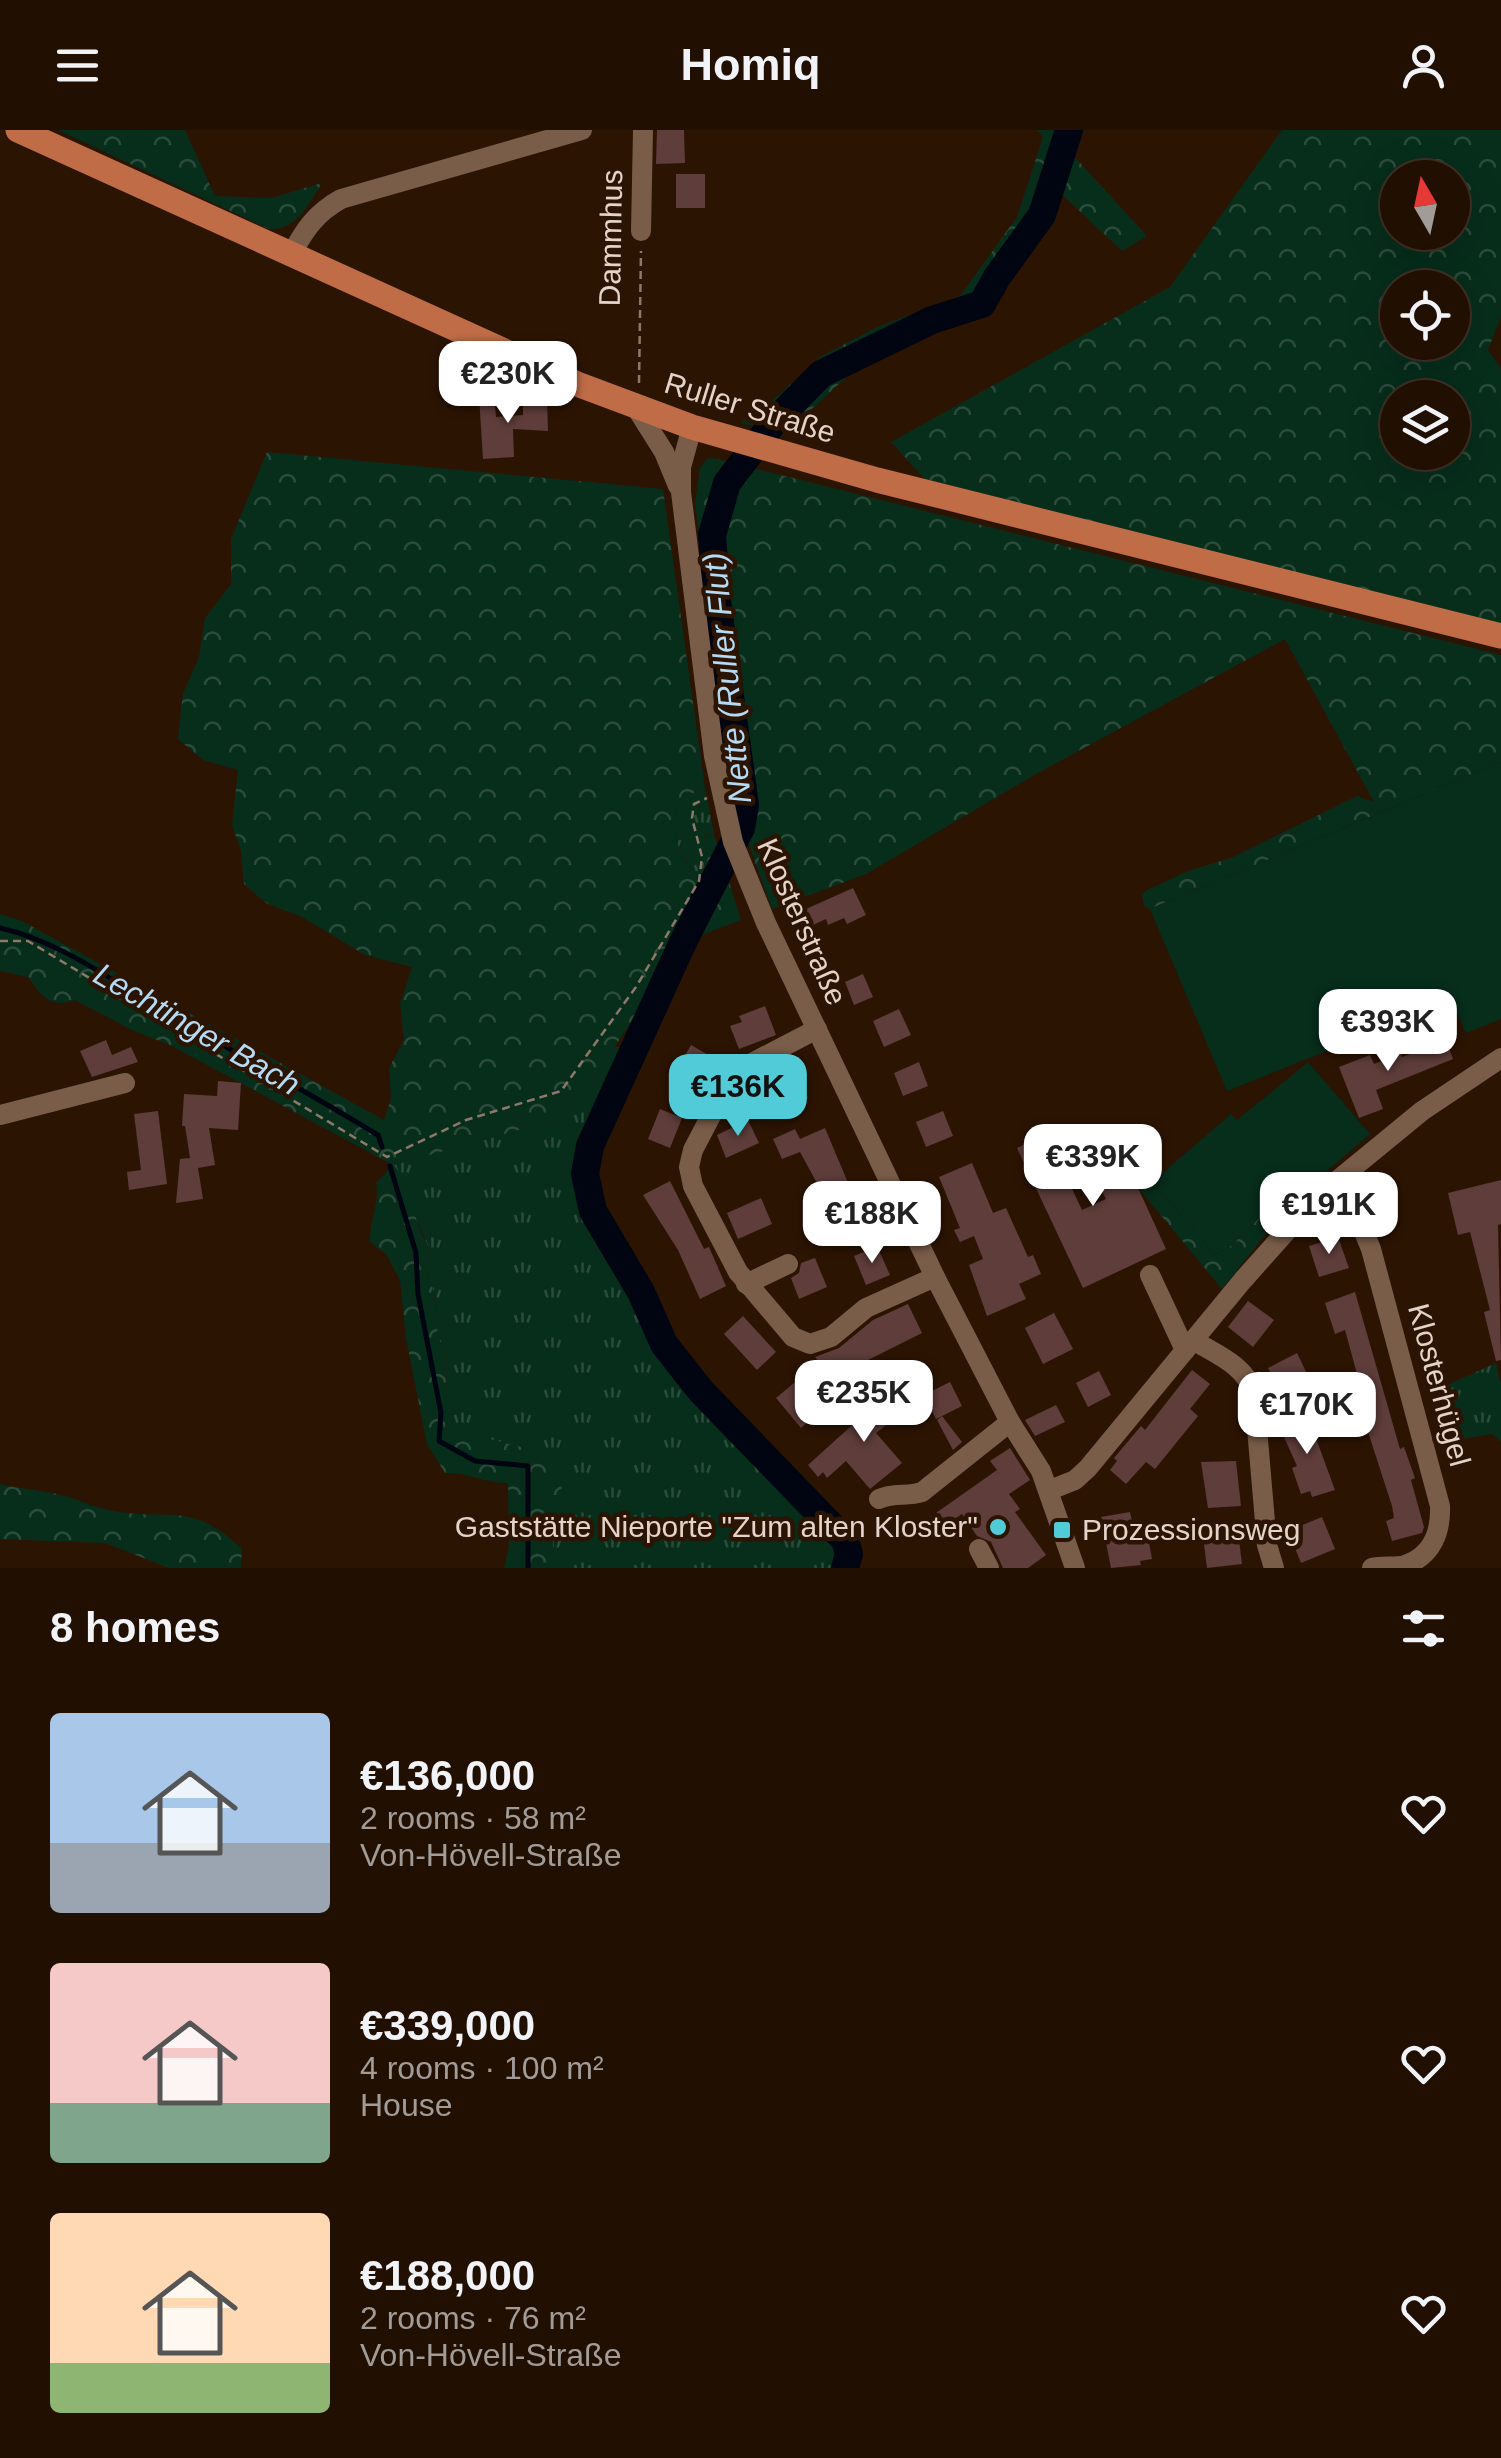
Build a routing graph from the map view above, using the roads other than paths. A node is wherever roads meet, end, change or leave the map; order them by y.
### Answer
1 (18, 130) edge
2 (582, 130) edge
3 (643, 130) edge
4 (641, 232) road end
5 (291, 255) junction
6 (635, 406) junction
7 (692, 427) junction
8 (681, 492) junction
9 (1501, 636) edge
10 (817, 1029) junction
11 (1501, 1058) edge
12 (124, 1083) dead end
13 (0, 1115) edge
14 (1334, 1183) junction
15 (788, 1264) dead end
16 (1150, 1275) dead end
17 (936, 1277) junction
18 (746, 1284) junction
19 (1189, 1345) junction
20 (1010, 1422) junction
21 (1050, 1490) junction
22 (879, 1499) dead end
23 (1069, 1565) edge
24 (1274, 1568) edge
25 (1372, 1568) edge

1 - 5 main road, Ruller Straße
2 - 5 street
3 - 4 street, Dammhus
5 - 6 main road, Ruller Straße
6 - 7 main road, Ruller Straße
6 - 8 street, Klosterstraße
7 - 8 street, Klosterstraße
7 - 9 main road, Ruller Straße
8 - 10 street, Klosterstraße
10 - 17 street, Klosterstraße
10 - 18 street
11 - 14 street
12 - 13 street
14 - 19 street
14 - 25 street, Klosterhügel
15 - 18 street
16 - 19 street
17 - 18 street
17 - 20 street, Klosterstraße
19 - 21 street
19 - 24 street
20 - 21 street, Klosterstraße
20 - 22 street
21 - 23 street, Klosterstraße

